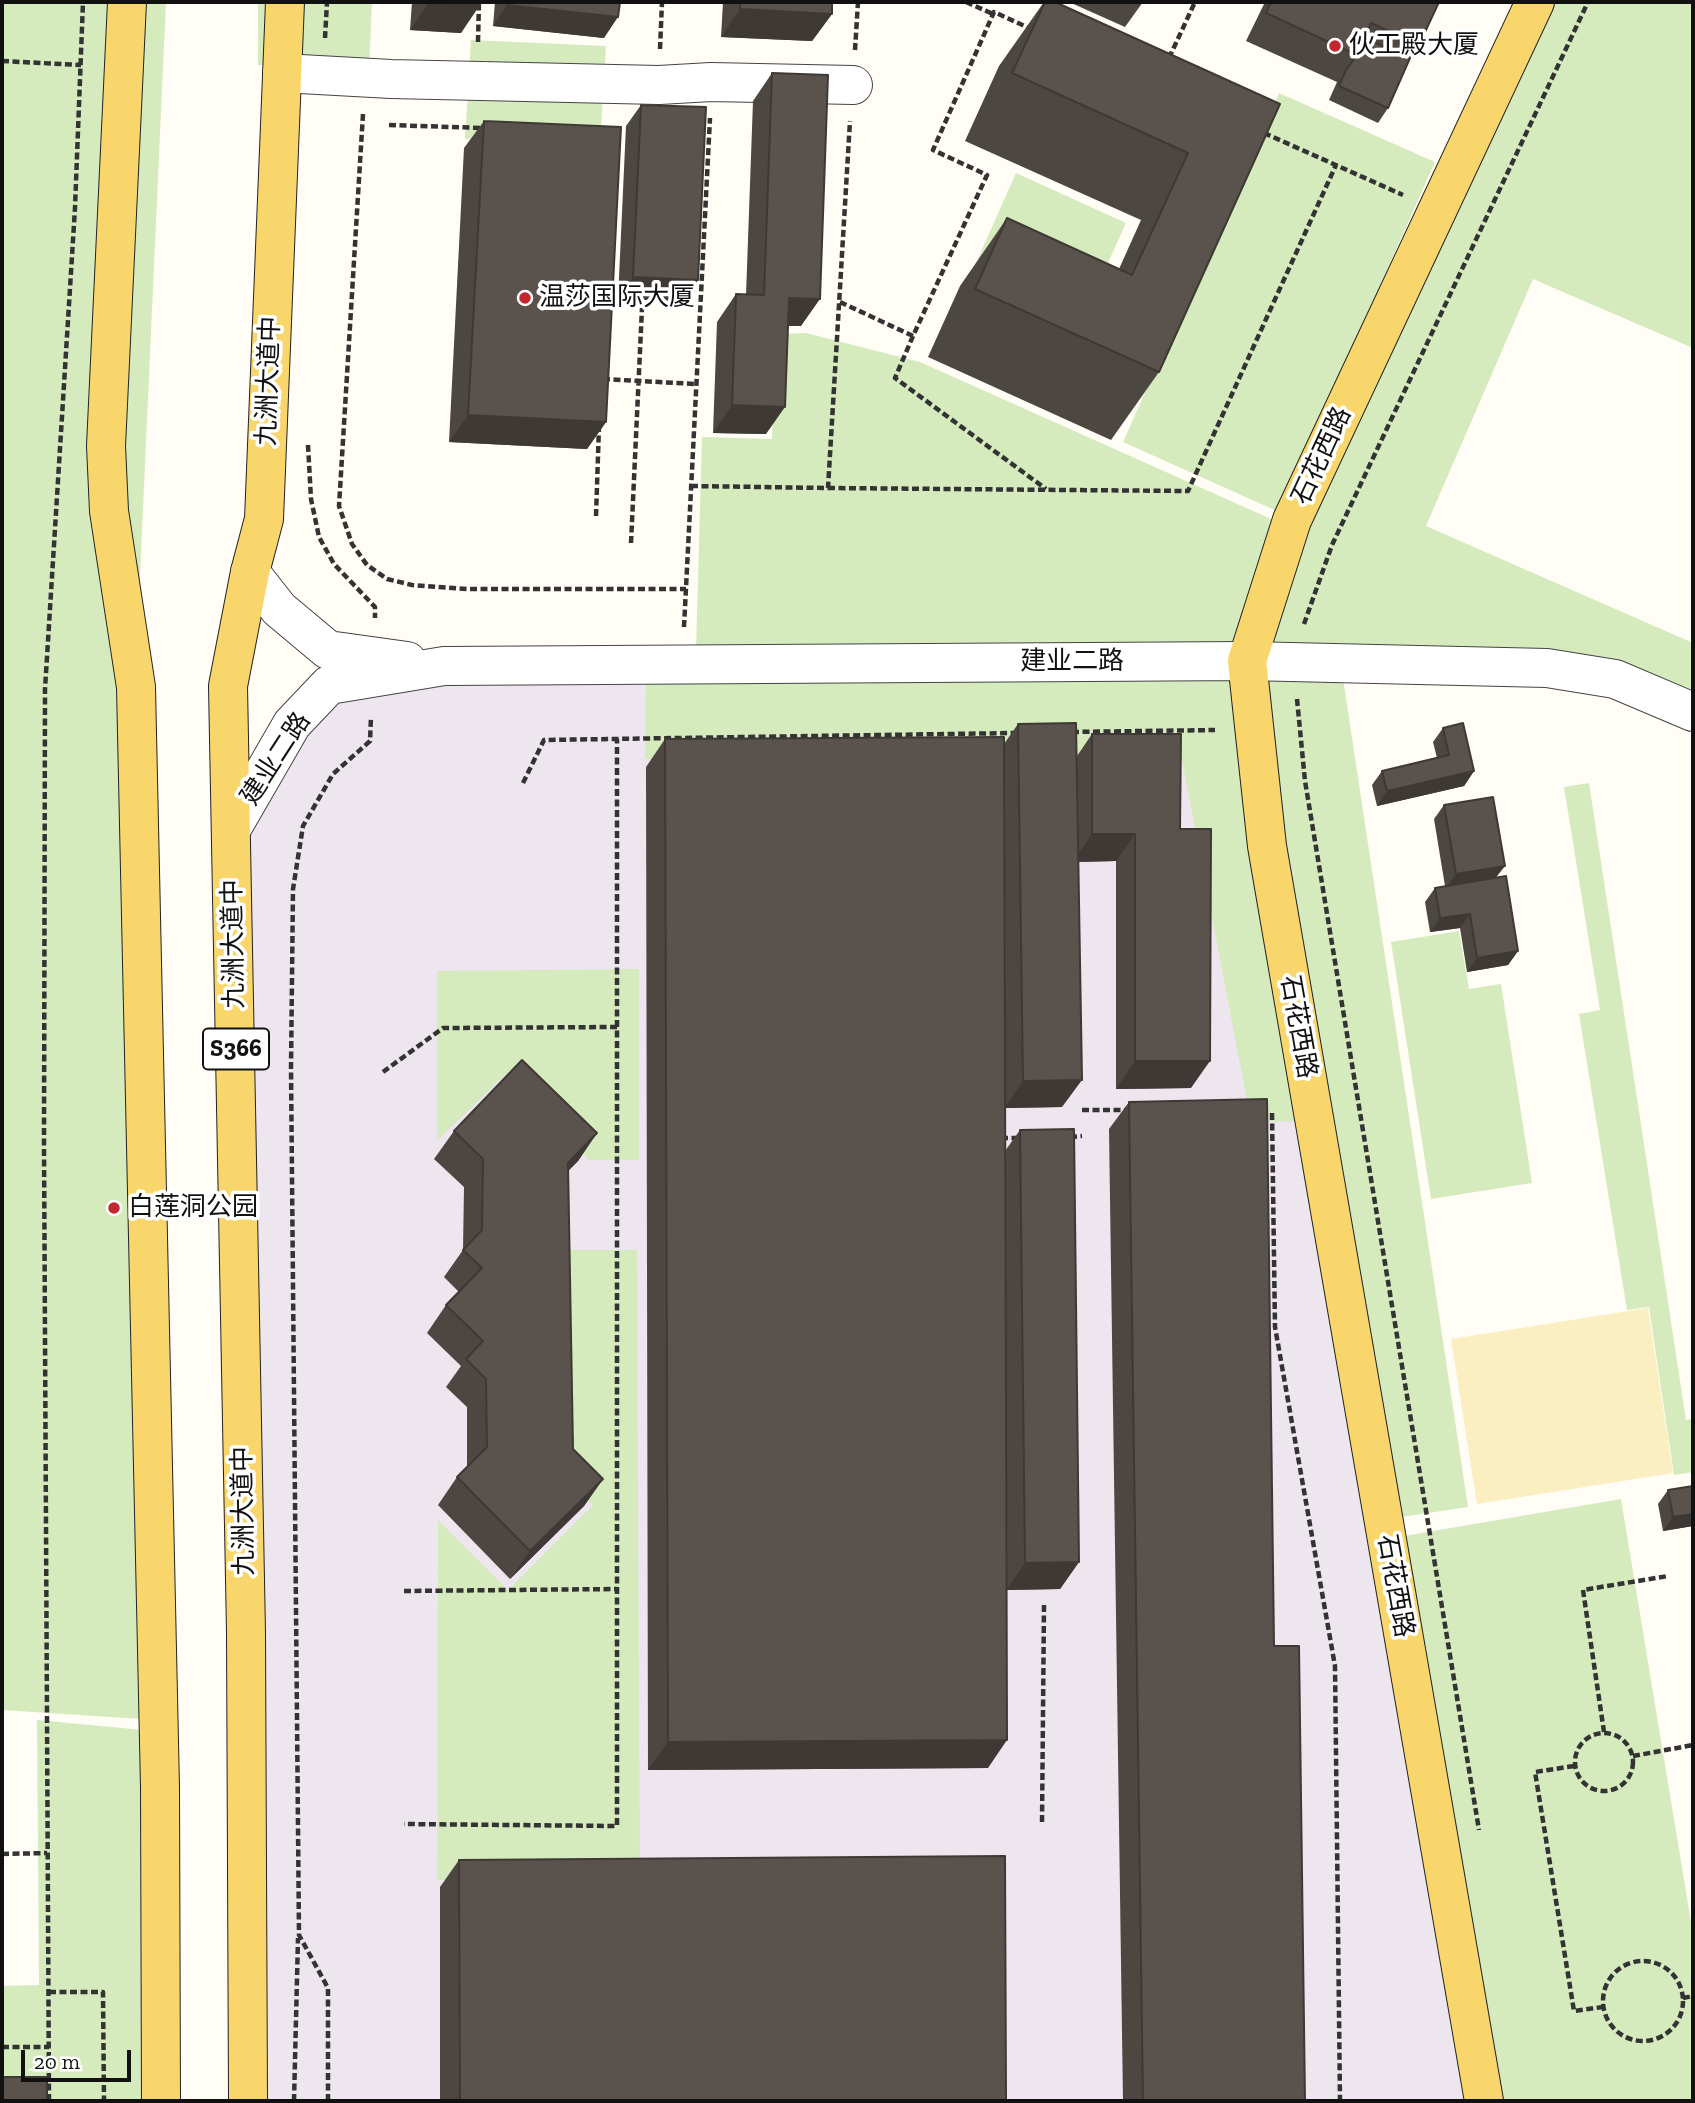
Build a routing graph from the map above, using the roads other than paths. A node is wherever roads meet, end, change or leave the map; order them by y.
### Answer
1 (127, 2) edge
2 (285, 2) edge
3 (1535, 2) edge
4 (282, 73) junction
5 (853, 85) road end
6 (250, 572) junction
7 (1247, 661) junction
8 (373, 667) junction
9 (1693, 712) edge
10 (232, 828) junction
11 (161, 2101) edge
12 (248, 2101) edge
13 (1484, 2101) edge

1 - 11 main road
2 - 4 main road, 九洲大道中 / S366
3 - 7 main road, 石花西路
4 - 5 street
4 - 6 main road, 九洲大道中 / S366
6 - 8 street, 建业二路
6 - 10 main road, 九洲大道中 / S366
7 - 8 street, 建业二路
7 - 9 street, 建业二路
7 - 13 main road, 石花西路
8 - 10 street, 建业二路
10 - 12 main road, 九洲大道中 / S366

